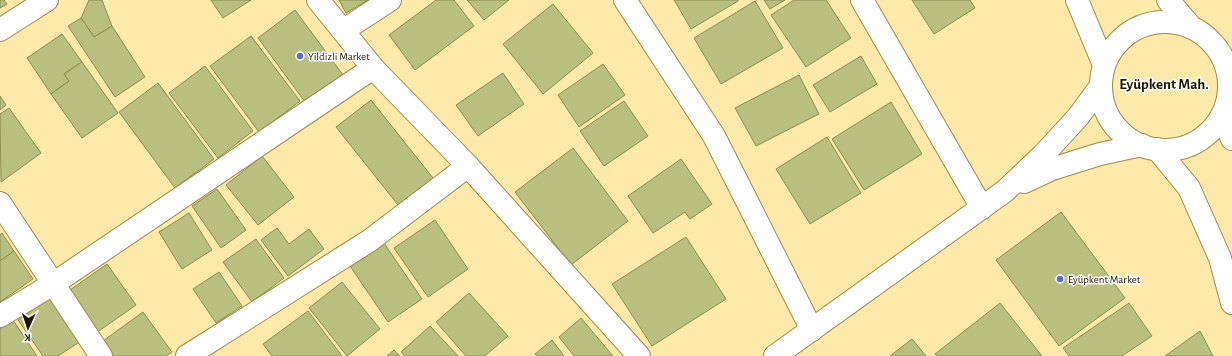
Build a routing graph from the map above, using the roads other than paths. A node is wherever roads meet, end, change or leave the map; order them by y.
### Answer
1 (47, 0) edge
2 (318, 0) edge
3 (390, 0) edge
4 (625, 0) edge
5 (862, 0) edge
6 (1077, 0) edge
7 (1168, 0) edge
8 (1192, 28) junction
9 (0, 30) edge
10 (344, 30) junction
11 (1226, 50) edge
12 (1104, 65) junction
13 (373, 68) junction
14 (1100, 87) junction
15 (1222, 115) junction
16 (1232, 139) edge
17 (1149, 147) junction
18 (468, 166) junction
19 (1005, 191) junction
20 (0, 203) edge
21 (982, 208) junction
22 (54, 284) junction
23 (1232, 303) edge
24 (0, 316) edge
25 (812, 330) junction
26 (101, 356) edge
27 (187, 356) edge
28 (639, 356) edge
29 (775, 356) edge

1 - 9 street
2 - 10 street
3 - 10 street
4 - 25 street
5 - 21 street
6 - 12 street
7 - 8 street
8 - 11 street
8 - 12 street
10 - 13 street
11 - 15 street
12 - 14 street
13 - 18 street
13 - 22 street
14 - 17 street
14 - 19 street
15 - 16 street
15 - 17 street
17 - 19 street
17 - 23 street
18 - 27 street
18 - 28 street
19 - 21 street
20 - 22 street
21 - 25 street
22 - 24 street
22 - 26 street
25 - 29 street

